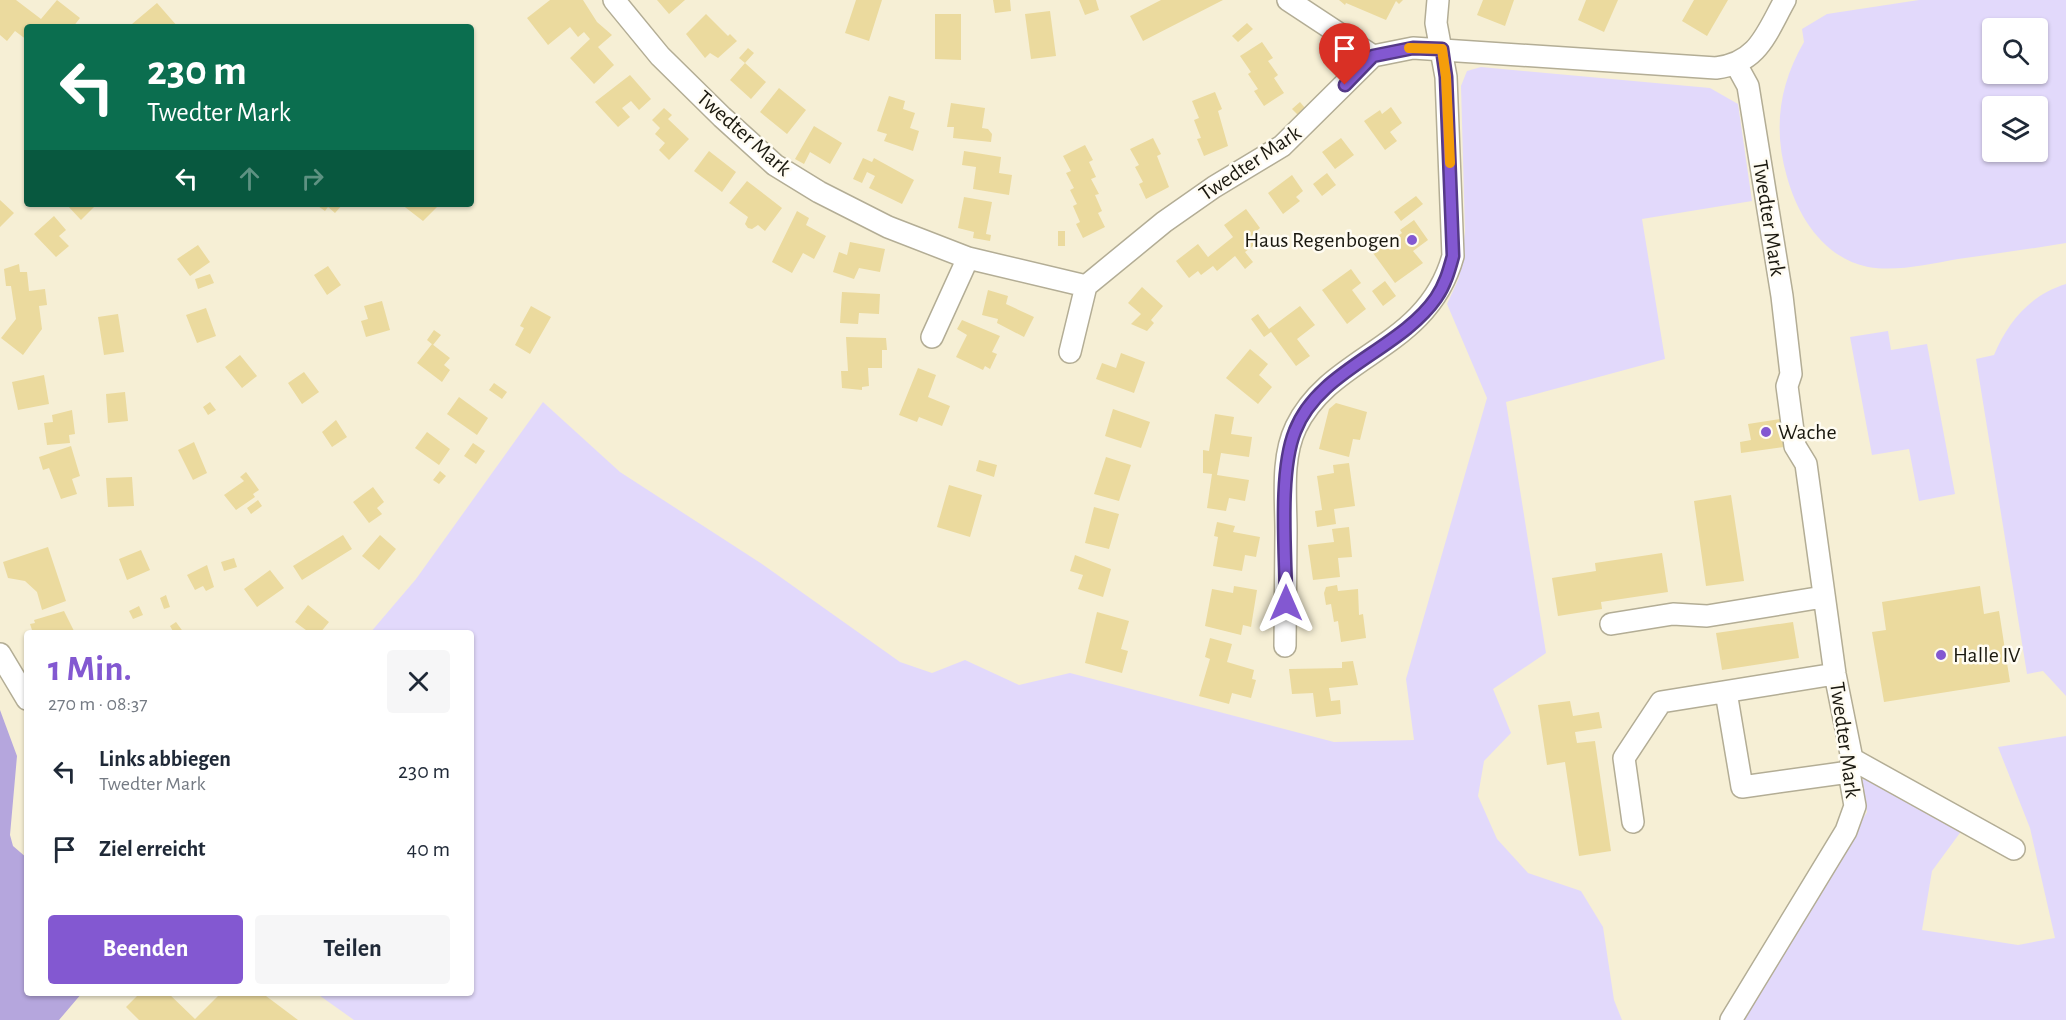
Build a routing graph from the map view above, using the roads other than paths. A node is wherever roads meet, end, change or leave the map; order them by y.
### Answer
1 (614, 0) edge
2 (1288, 0) edge
3 (1438, 0) edge
4 (1785, 0) edge
5 (1442, 49) junction
6 (1373, 56) junction
7 (1737, 66) junction
8 (968, 258) junction
9 (1086, 285) junction
10 (932, 337) dead end
11 (1070, 352) dead end
12 (1823, 597) junction
13 (1611, 624) dead end
14 (1285, 646) dead end
15 (0, 654) edge
16 (1835, 674) junction
17 (1725, 692) junction
18 (24, 694) edge
19 (1850, 766) junction
20 (1633, 822) dead end
21 (2014, 849) dead end
22 (1731, 1020) edge

1 - 8 street, Twedter Mark
2 - 6 street
3 - 5 street
4 - 7 street
5 - 6 street
5 - 7 street
5 - 14 street
6 - 9 street, Twedter Mark
7 - 12 street, Twedter Mark
8 - 9 street, Twedter Mark
8 - 10 street
9 - 11 street
12 - 13 street
12 - 16 street, Twedter Mark
15 - 18 street
16 - 17 street
16 - 19 street, Twedter Mark
17 - 19 street
17 - 20 street
19 - 21 street
19 - 22 street, Twedter Mark

